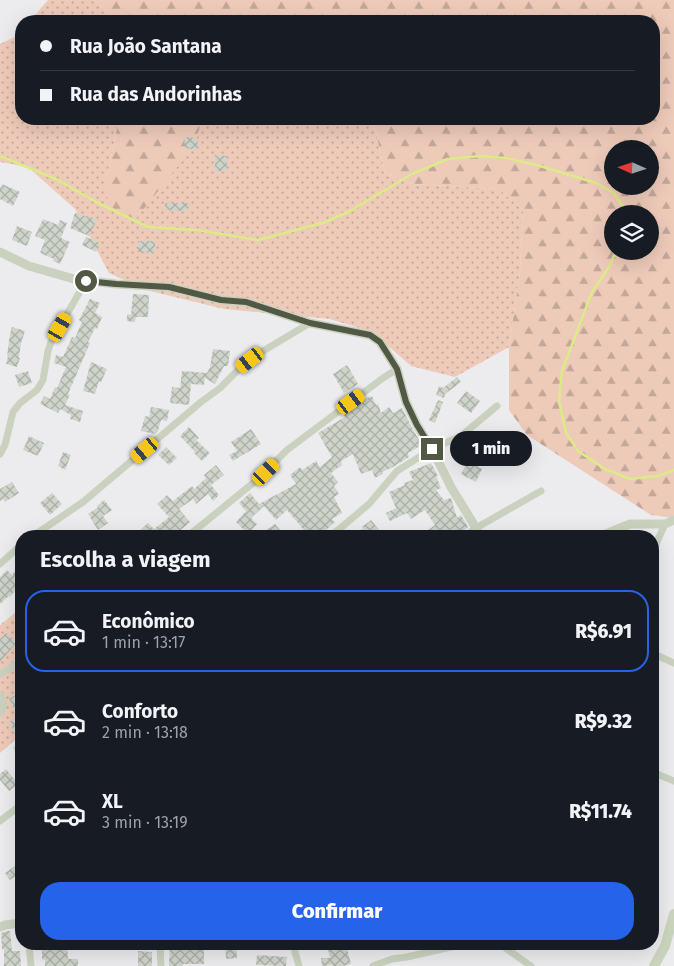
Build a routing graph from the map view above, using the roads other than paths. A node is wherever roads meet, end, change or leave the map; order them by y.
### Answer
1 (0, 252) edge
2 (86, 281) junction
3 (310, 323) junction
4 (397, 369) junction
5 (497, 406) dead end
6 (432, 449) junction
7 (0, 454) edge
8 (541, 491) dead end
9 (674, 520) edge
10 (665, 524) junction
11 (42, 530) edge
12 (195, 530) edge
13 (338, 530) edge
14 (477, 530) edge
15 (481, 530) edge
16 (616, 530) edge
17 (659, 537) edge
18 (15, 551) edge
19 (0, 564) edge
20 (659, 656) edge
21 (674, 663) edge
22 (15, 665) edge
23 (0, 674) edge
24 (0, 694) edge
25 (0, 713) edge
26 (659, 775) edge
27 (674, 781) edge
28 (15, 809) edge
29 (0, 820) edge
30 (674, 914) edge
31 (15, 924) edge
32 (0, 927) edge
33 (30, 950) edge
34 (160, 950) edge
35 (294, 950) edge
36 (438, 950) edge
37 (508, 950) edge
38 (31, 966) edge
39 (161, 966) edge
40 (299, 966) edge
41 (373, 966) edge
42 (530, 966) edge
43 (654, 966) edge

1 - 2 street
2 - 3 street
2 - 7 street
3 - 4 street
3 - 11 street
4 - 6 street
4 - 12 street
5 - 6 street
6 - 13 street
6 - 14 street
8 - 15 street
9 - 10 street
10 - 16 street
10 - 17 street
18 - 19 street
20 - 21 street
22 - 23 street
24 - 25 street
26 - 27 street
28 - 29 street
30 - 43 main road
31 - 32 street
33 - 38 street
34 - 39 street
35 - 40 street
36 - 41 street
37 - 42 street

